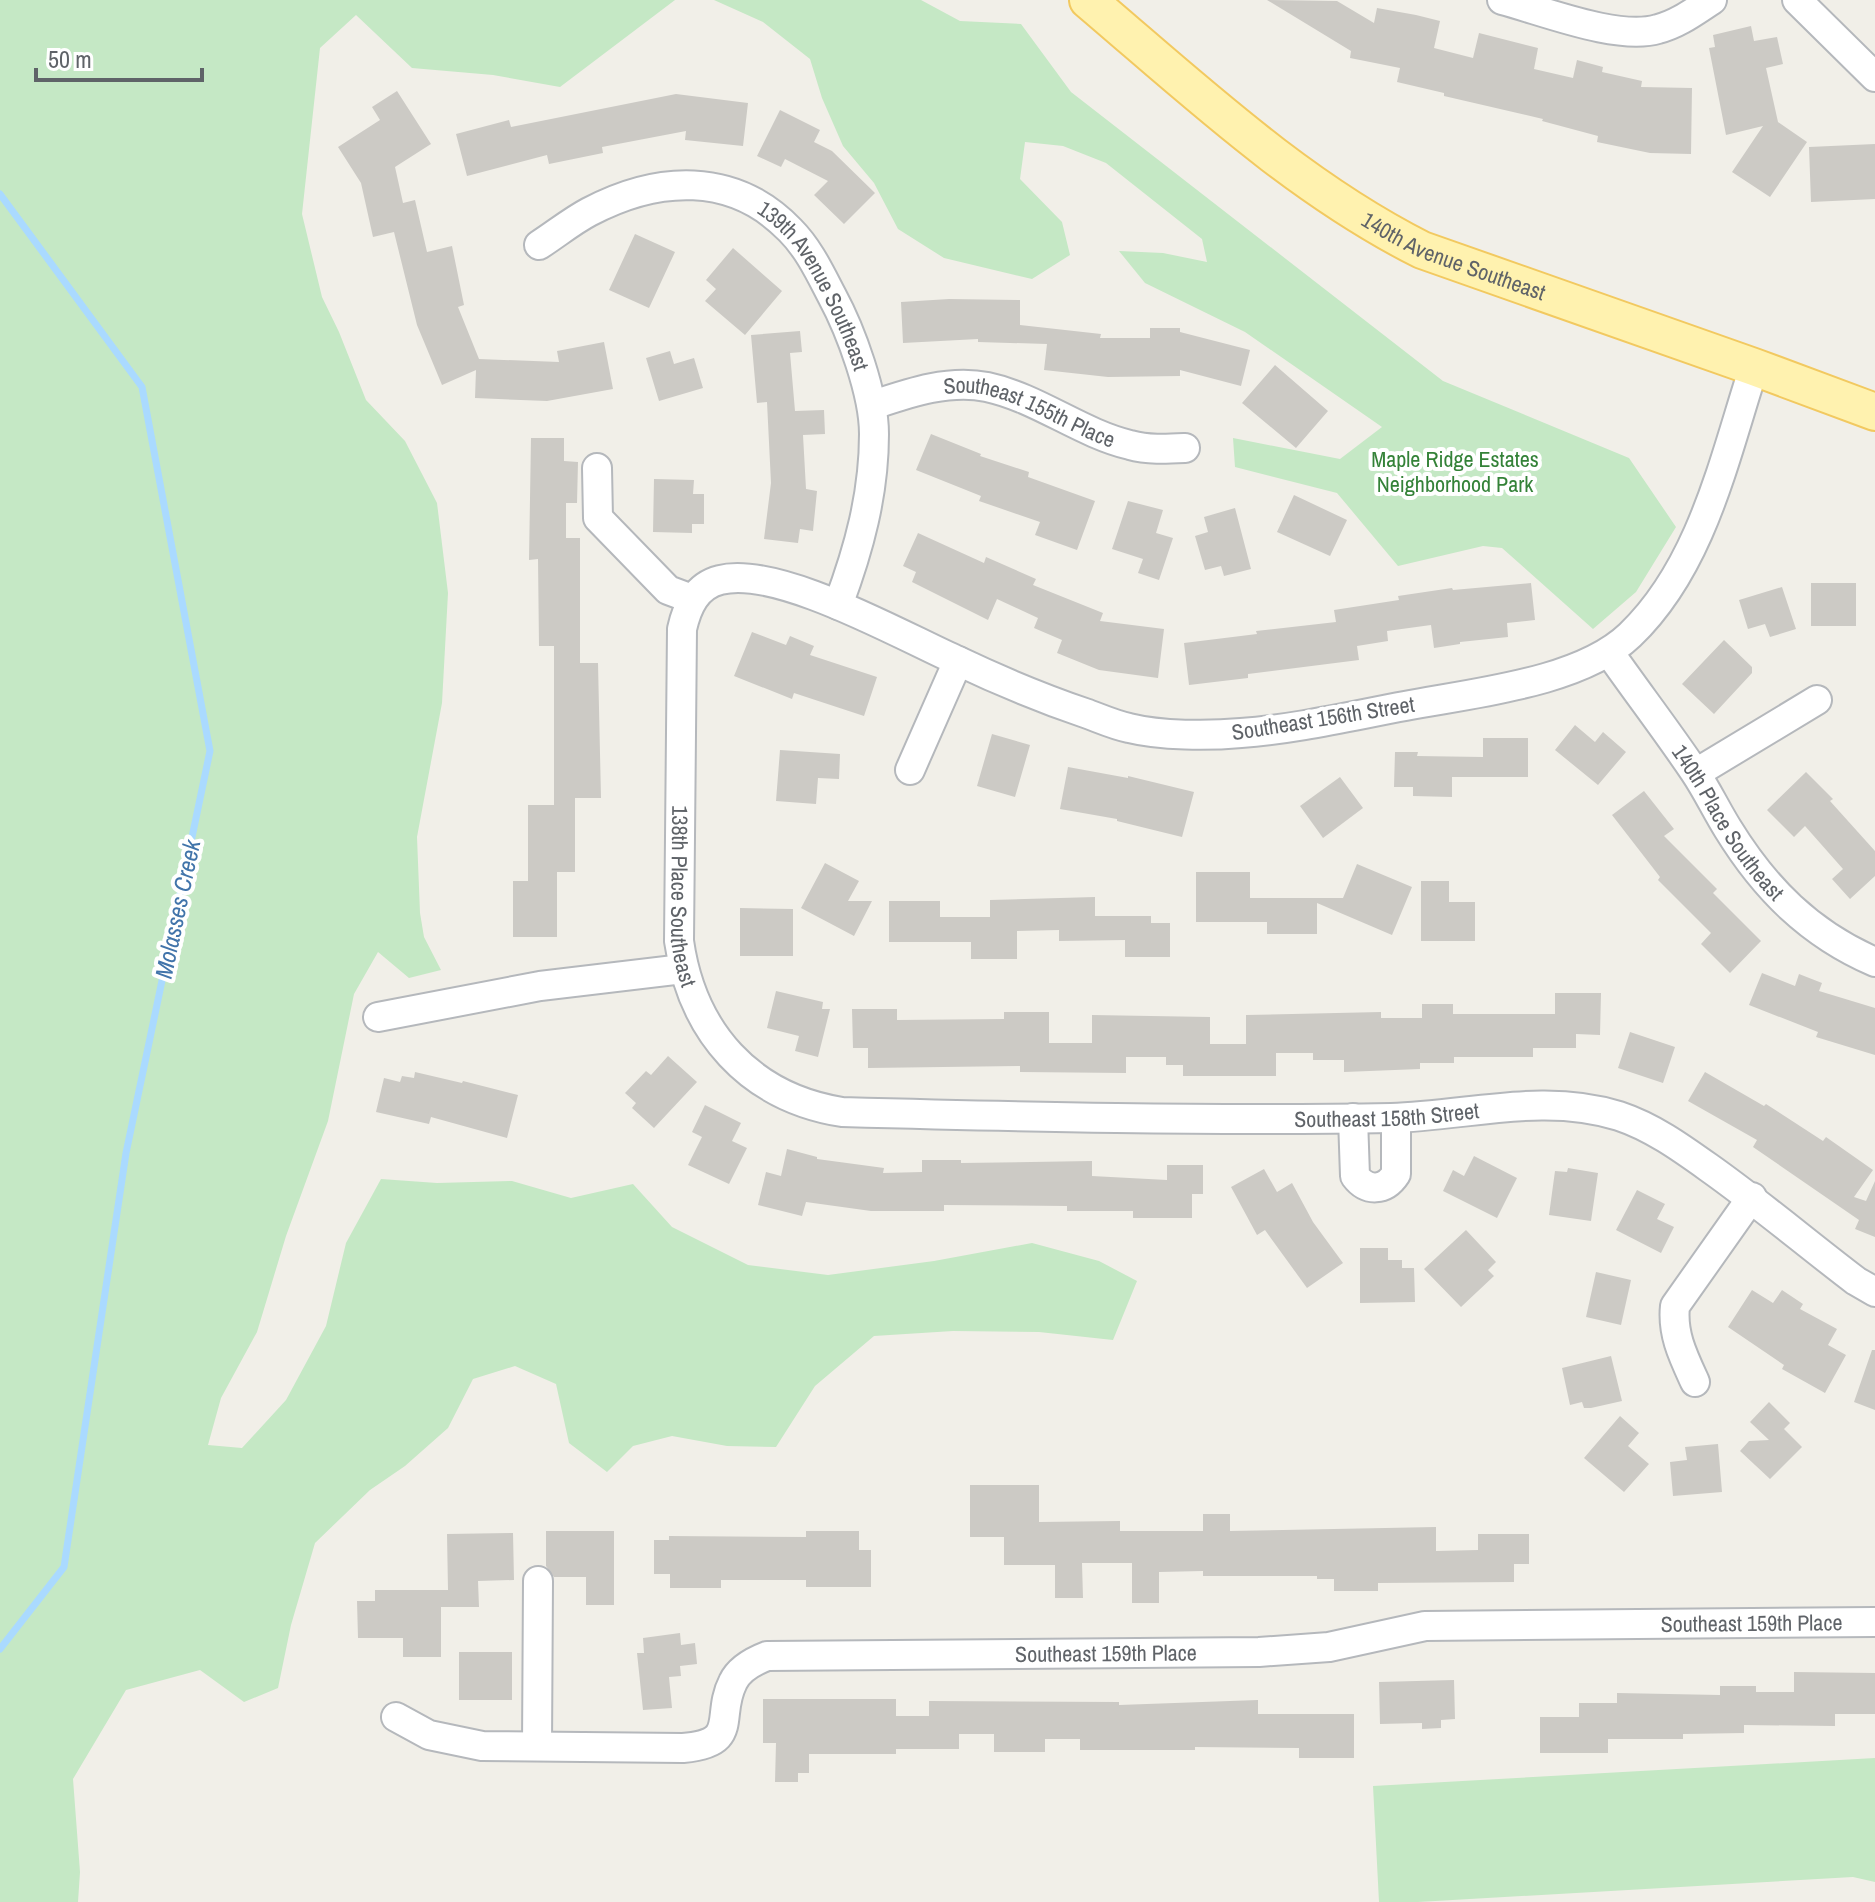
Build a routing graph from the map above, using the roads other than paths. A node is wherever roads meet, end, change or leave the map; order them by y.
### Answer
1 (1088, 0) edge
2 (1712, 0) edge
3 (1797, 0) edge
4 (1513, 1) edge
5 (1875, 77) edge
6 (539, 245) dead end
7 (1754, 367) junction
8 (873, 405) junction
9 (1875, 412) edge
10 (1185, 448) dead end
11 (597, 468) dead end
12 (692, 599) junction
13 (838, 605) junction
14 (1609, 652) junction
15 (958, 661) junction
16 (1817, 700) dead end
17 (910, 770) dead end
18 (1696, 773) junction
19 (1875, 962) edge
20 (683, 969) junction
21 (378, 1017) dead end
22 (842, 1112) joint
23 (1353, 1118) junction
24 (1396, 1118) junction
25 (1752, 1197) junction
26 (1875, 1292) edge
27 (1695, 1382) dead end
28 (538, 1581) dead end
29 (1875, 1622) edge
30 (396, 1717) dead end
31 (537, 1746) junction

1 - 7 main road, 140th Avenue Southeast
2 - 4 street
3 - 5 street
6 - 8 street, 139th Avenue Southeast
7 - 9 main road, 140th Avenue Southeast
7 - 14 street, Southeast 156th Street
8 - 10 street, Southeast 155th Place
8 - 13 street, 139th Avenue Southeast
11 - 12 street
12 - 13 street, Southeast 156th Street
12 - 20 street, 138th Place Southeast
13 - 15 street, Southeast 156th Street
14 - 15 street, Southeast 156th Street
14 - 18 street, 140th Place Southeast
15 - 17 street
16 - 18 street
18 - 19 street, 140th Place Southeast
20 - 21 street
20 - 22 street, 138th Place Southeast
22 - 23 street, Southeast 158th Street
23 - 24 street, Southeast 158th Street
23 - 24 street
24 - 25 street, Southeast 158th Street
25 - 26 street, Southeast 158th Street
25 - 27 street
28 - 31 street
29 - 31 street, Southeast 159th Place
30 - 31 street, Southeast 159th Place

